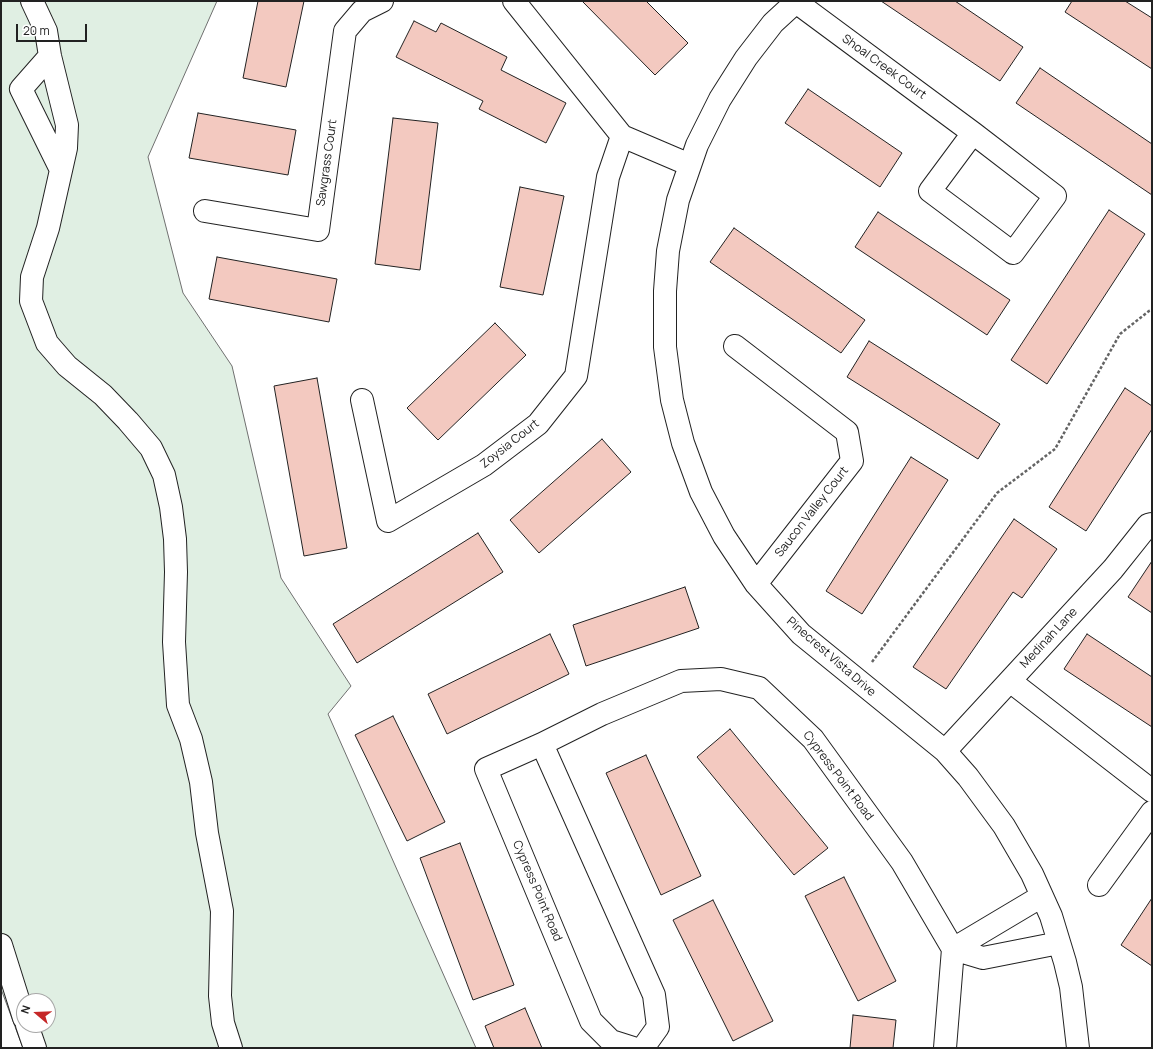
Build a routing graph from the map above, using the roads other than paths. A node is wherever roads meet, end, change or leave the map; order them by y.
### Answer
1 (32, 1) edge
2 (382, 1) edge
3 (514, 1) edge
4 (796, 1) edge
5 (50, 56) junction
6 (973, 133) junction
7 (622, 136) junction
8 (690, 165) junction
9 (61, 170) junction
10 (205, 211) dead end
11 (735, 346) dead end
12 (362, 400) dead end
13 (1151, 523) edge
14 (756, 584) junction
15 (1010, 681) junction
16 (542, 744) junction
17 (945, 751) junction
18 (1152, 791) edge
19 (1152, 812) edge
20 (1099, 885) dead end
21 (1042, 896) junction
22 (1059, 942) junction
23 (1, 945) edge
24 (953, 949) junction
25 (16, 993) edge
26 (30, 1033) edge
27 (36, 1048) edge
28 (231, 1048) edge
29 (633, 1048) edge
30 (643, 1048) edge
31 (945, 1048) edge
32 (1078, 1048) edge

1 - 5 street
2 - 10 street, Sawgrass Court
3 - 7 street
4 - 6 street, Shoal Creek Court
4 - 8 street, Pinecrest Vista Drive
5 - 9 street
5 - 9 street
6 - 6 street, Shoal Creek Court
7 - 8 street
7 - 12 street, Zoysia Court
8 - 14 street, Pinecrest Vista Drive
9 - 28 street
11 - 14 street, Saucon Valley Court
13 - 15 street, Medinah Lane
14 - 17 street, Pinecrest Vista Drive
15 - 17 street, Medinah Lane
15 - 18 street
16 - 24 street, Cypress Point Road
16 - 29 street, Cypress Point Road
16 - 30 street
17 - 21 street, Pinecrest Vista Drive
19 - 20 street
21 - 22 street, Pinecrest Vista Drive
21 - 24 street
22 - 24 street
22 - 32 street, Pinecrest Vista Drive
23 - 25 street
24 - 31 street
26 - 27 street

